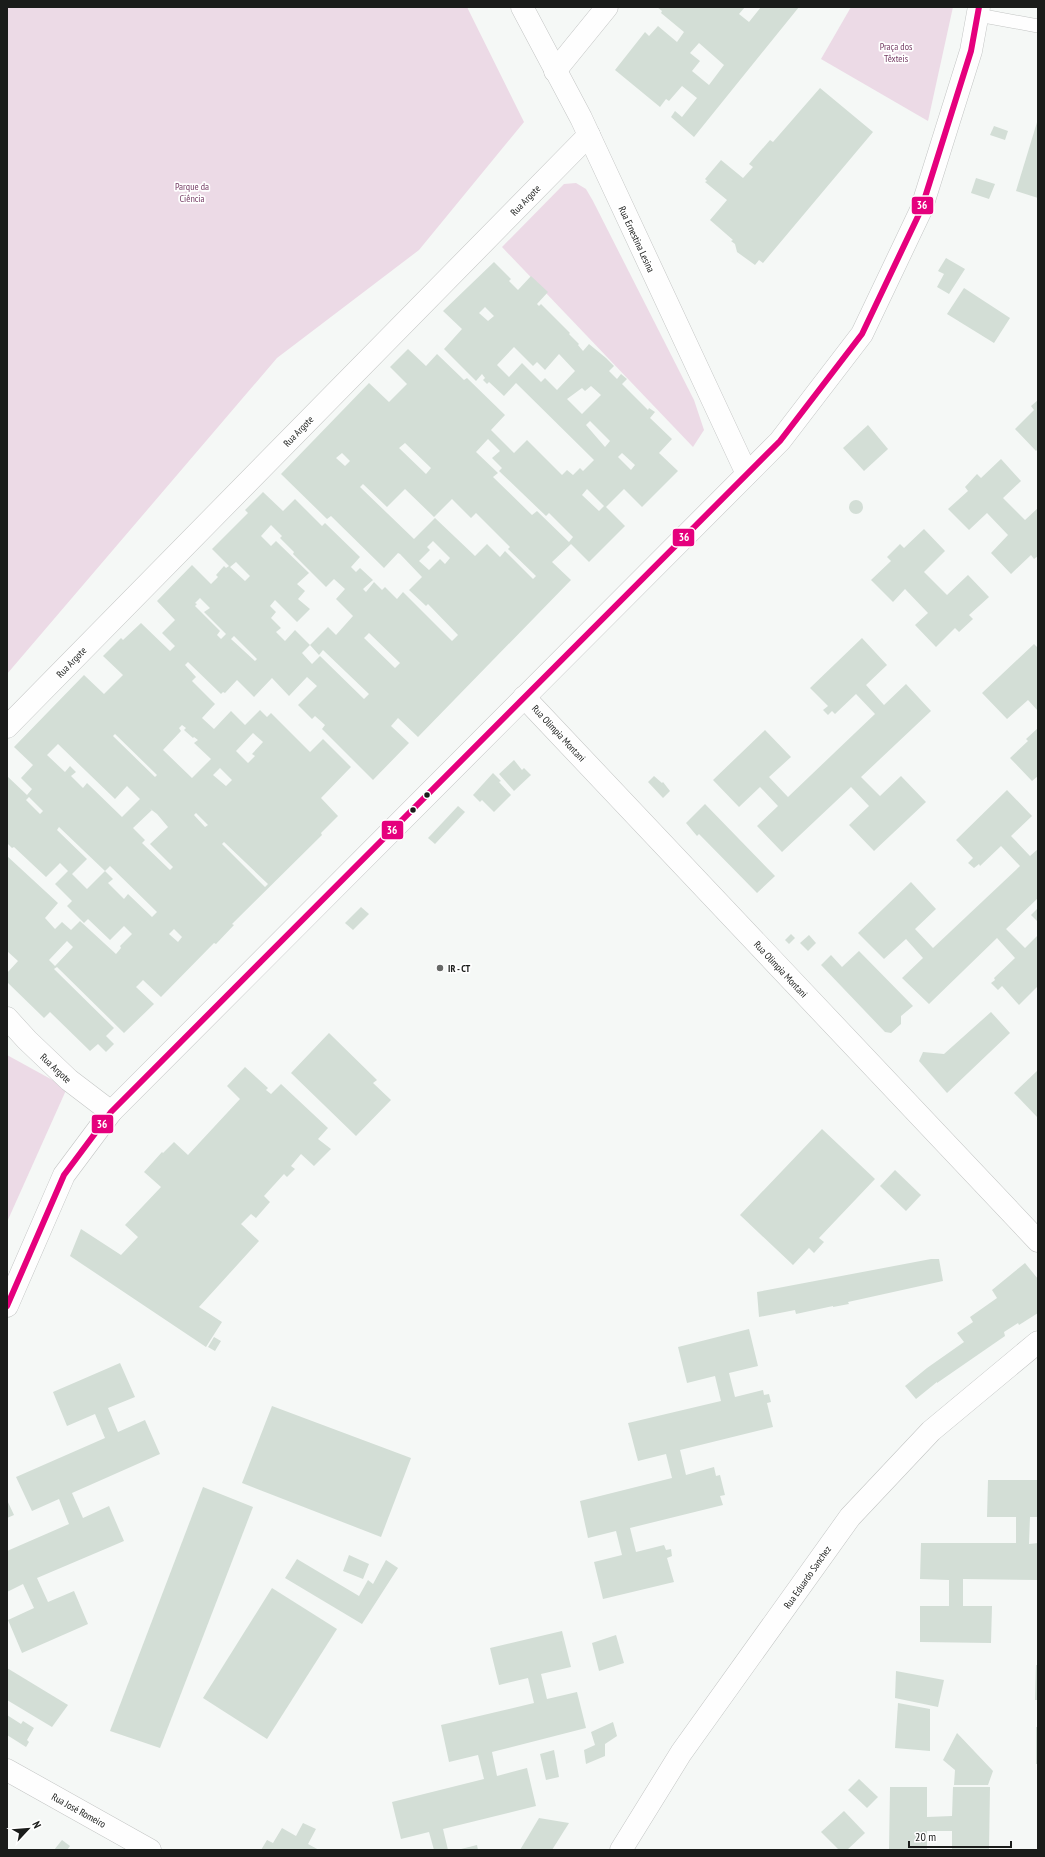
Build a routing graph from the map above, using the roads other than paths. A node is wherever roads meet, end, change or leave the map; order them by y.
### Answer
1 (522, 7) edge
2 (607, 7) edge
3 (979, 11) edge
4 (1038, 26) edge
5 (555, 71) junction
6 (589, 135) junction
7 (747, 474) junction
8 (524, 697) junction
9 (7, 727) edge
10 (7, 1018) edge
11 (111, 1112) junction
12 (1038, 1241) edge
13 (7, 1306) edge
14 (1038, 1342) edge
15 (7, 1770) edge
16 (150, 1850) edge
17 (621, 1850) edge

1 - 5 street, Rua Ernestina Lesina
2 - 5 street
3 - 4 lane
3 - 7 street
5 - 6 street, Rua Ernestina Lesina
6 - 7 street, Rua Ernestina Lesina
6 - 9 street, Rua Argote
7 - 8 street
8 - 11 street
8 - 12 street, Rua Olimpia Montani
10 - 11 street, Rua Argote
11 - 13 street
14 - 17 street, Rua Eduardo Sanchez
15 - 16 street, Rua José Romeiro

